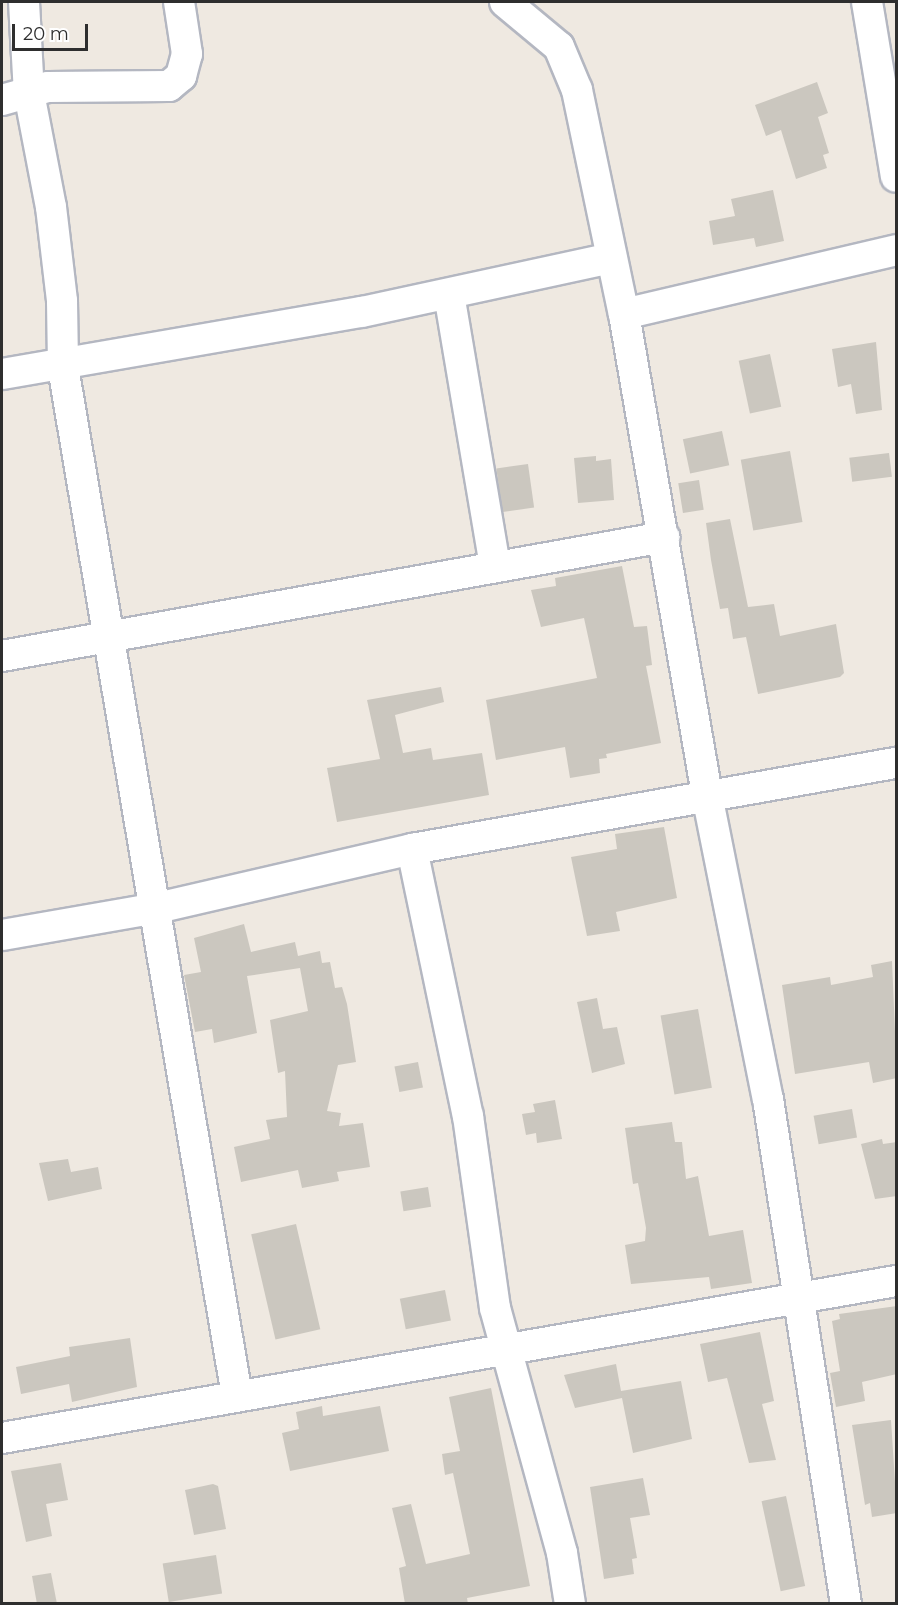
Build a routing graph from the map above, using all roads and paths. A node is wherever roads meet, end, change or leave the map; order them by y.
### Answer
1 (24, 2) edge
2 (178, 2) edge
3 (505, 2) edge
4 (867, 2) edge
5 (15, 97) edge
6 (897, 177) edge
7 (897, 250) edge
8 (611, 258) junction
9 (449, 294) junction
10 (624, 314) junction
11 (63, 367) junction
12 (2, 374) edge
13 (664, 537) junction
14 (495, 565) junction
15 (108, 638) junction
16 (2, 656) edge
17 (897, 763) edge
18 (708, 800) junction
19 (412, 849) junction
20 (156, 908) junction
21 (2, 936) edge
22 (897, 1281) edge
23 (799, 1297) junction
24 (506, 1348) junction
25 (237, 1396) junction
26 (2, 1438) edge
27 (570, 1604) edge
28 (846, 1604) edge

1 - 5 street
2 - 5 street
3 - 8 street
4 - 6 street
5 - 11 street
7 - 10 street
8 - 9 street
8 - 10 street
9 - 11 street
9 - 14 street
10 - 13 street
11 - 12 street
11 - 15 street
13 - 14 street
13 - 18 street
14 - 15 street
15 - 16 street
15 - 20 street
17 - 18 street
18 - 19 street
18 - 23 street
19 - 20 street
19 - 24 street
20 - 21 street
20 - 25 street
22 - 23 street
23 - 24 street
23 - 28 street
24 - 25 street
24 - 27 street
25 - 26 street

